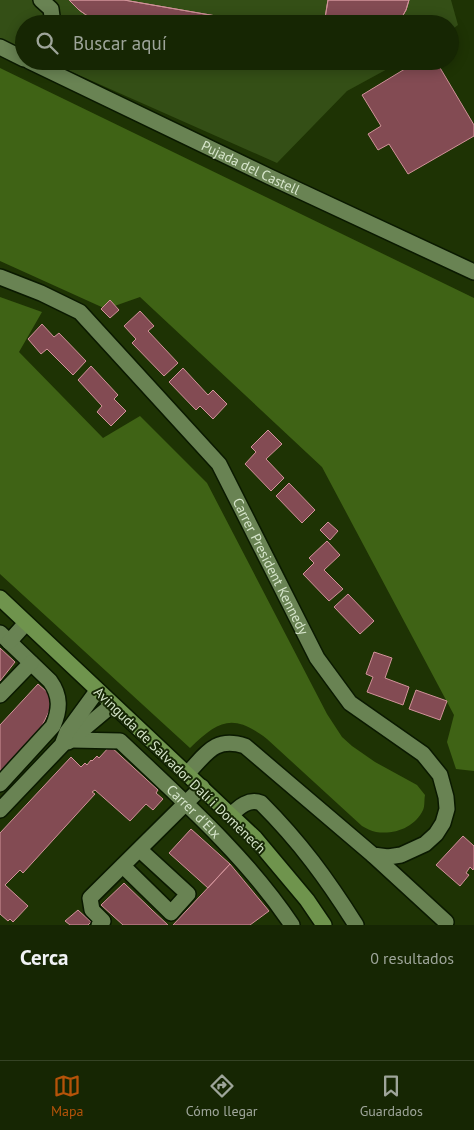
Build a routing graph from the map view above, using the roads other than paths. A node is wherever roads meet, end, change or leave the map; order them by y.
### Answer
1 (41, 0) edge
2 (52, 15) edge
3 (0, 48) edge
4 (15, 55) edge
5 (48, 70) edge
6 (474, 272) edge
7 (0, 277) edge
8 (0, 598) edge
9 (26, 623) junction
10 (5, 637) edge
11 (31, 663) junction
12 (98, 691) junction
13 (0, 695) edge
14 (112, 705) junction
15 (67, 742) junction
16 (187, 774) junction
17 (0, 784) edge
18 (202, 787) junction
19 (186, 803) junction
20 (0, 810) edge
21 (231, 815) junction
22 (140, 850) junction
23 (373, 855) junction
24 (123, 866) junction
25 (446, 922) dead end
26 (103, 924) edge
27 (292, 925) edge
28 (324, 925) edge
29 (356, 925) edge

1 - 2 street
3 - 4 street, Pujada del Castell
5 - 6 street, Pujada del Castell
7 - 23 street, Carrer President Kennedy
8 - 9 main road, Avinguda de Salvador Dalí i Domènech
9 - 10 street
9 - 12 main road, Avinguda de Salvador Dalí i Domènech
10 - 11 street
11 - 13 street
11 - 17 street
12 - 14 main road, Avinguda de Salvador Dalí i Domènech
12 - 15 street
14 - 15 street
14 - 16 main road, Avinguda de Salvador Dalí i Domènech
15 - 19 street, Carrer d'Elx
15 - 20 street
16 - 18 main road, Avinguda de Salvador Dalí i Domènech
16 - 23 street
18 - 19 street
18 - 21 main road, Avinguda de Salvador Dalí i Domènech
19 - 22 street
19 - 27 street, Carrer d'Elx
21 - 28 main road, Avinguda de Salvador Dalí i Domènech
21 - 29 street
22 - 24 street
22 - 24 street
23 - 25 street
24 - 26 street

